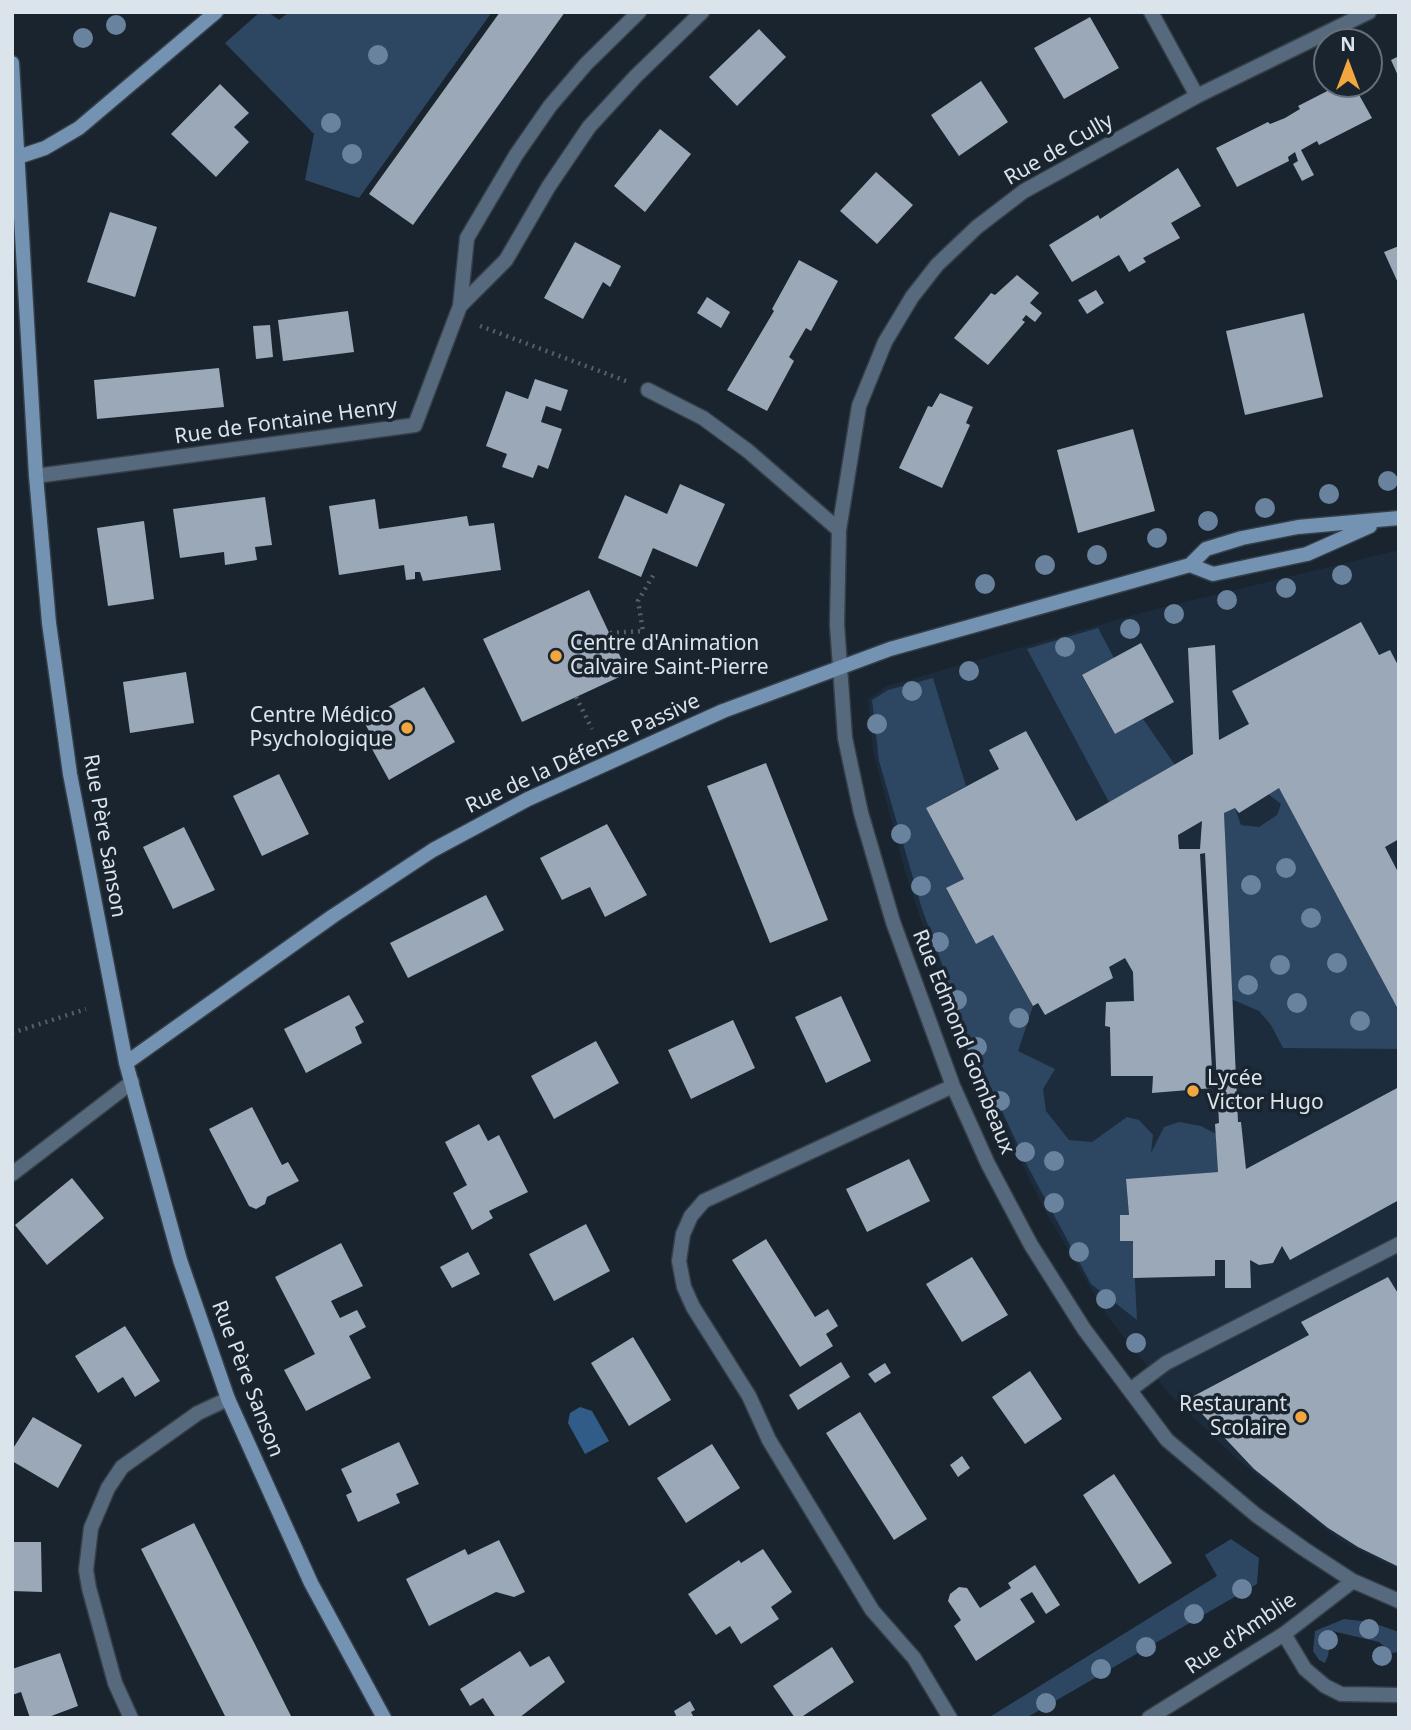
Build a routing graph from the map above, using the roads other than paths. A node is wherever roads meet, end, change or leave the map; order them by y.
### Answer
1 (216, 12) edge
2 (639, 12) edge
3 (702, 12) edge
4 (1151, 12) edge
5 (1369, 12) edge
6 (12, 63) edge
7 (1197, 96) junction
8 (18, 158) junction
9 (458, 311) junction
10 (648, 390) road end
11 (36, 476) junction
12 (1399, 518) edge
13 (1377, 522) junction
14 (839, 530) junction
15 (1190, 565) junction
16 (839, 667) junction
17 (126, 1063) junction
18 (132, 1082) junction
19 (953, 1086) junction
20 (12, 1174) edge
21 (1399, 1244) edge
22 (1130, 1390) junction
23 (228, 1399) junction
24 (1353, 1581) junction
25 (1399, 1601) edge
26 (1284, 1634) junction
27 (1399, 1695) edge
28 (131, 1718) edge
29 (384, 1718) edge
30 (950, 1718) edge
31 (1149, 1718) edge

1 - 8 street
2 - 9 street, Rue de Fontaine Henry
3 - 9 street, Rue de Fontaine Henry
4 - 7 street
5 - 7 street, Rue de Cully
6 - 8 street, Rue Père Sanson
7 - 14 street, Rue de Cully
8 - 11 street, Rue Père Sanson
9 - 11 street, Rue de Fontaine Henry
10 - 14 street
11 - 17 street, Rue Père Sanson
12 - 13 street, Rue de la Défense Passive
13 - 15 street, Rue de la Défense Passive
13 - 15 street, Rue de la Défense Passive
14 - 16 street, Rue de Cully
15 - 16 street, Rue de la Défense Passive
16 - 17 street, Rue de la Défense Passive
16 - 19 street, Rue Edmond Gombeaux
17 - 18 street, Rue Père Sanson
18 - 20 street
18 - 23 street, Rue Père Sanson
19 - 22 street, Rue Edmond Gombeaux
19 - 30 street
21 - 22 street
22 - 24 street, Rue Edmond Gombeaux
23 - 28 street
23 - 29 street, Rue Père Sanson
24 - 25 street, Rue Edmond Gombeaux
24 - 26 street, Rue d'Amblie
26 - 27 street
26 - 31 street, Rue d'Amblie

